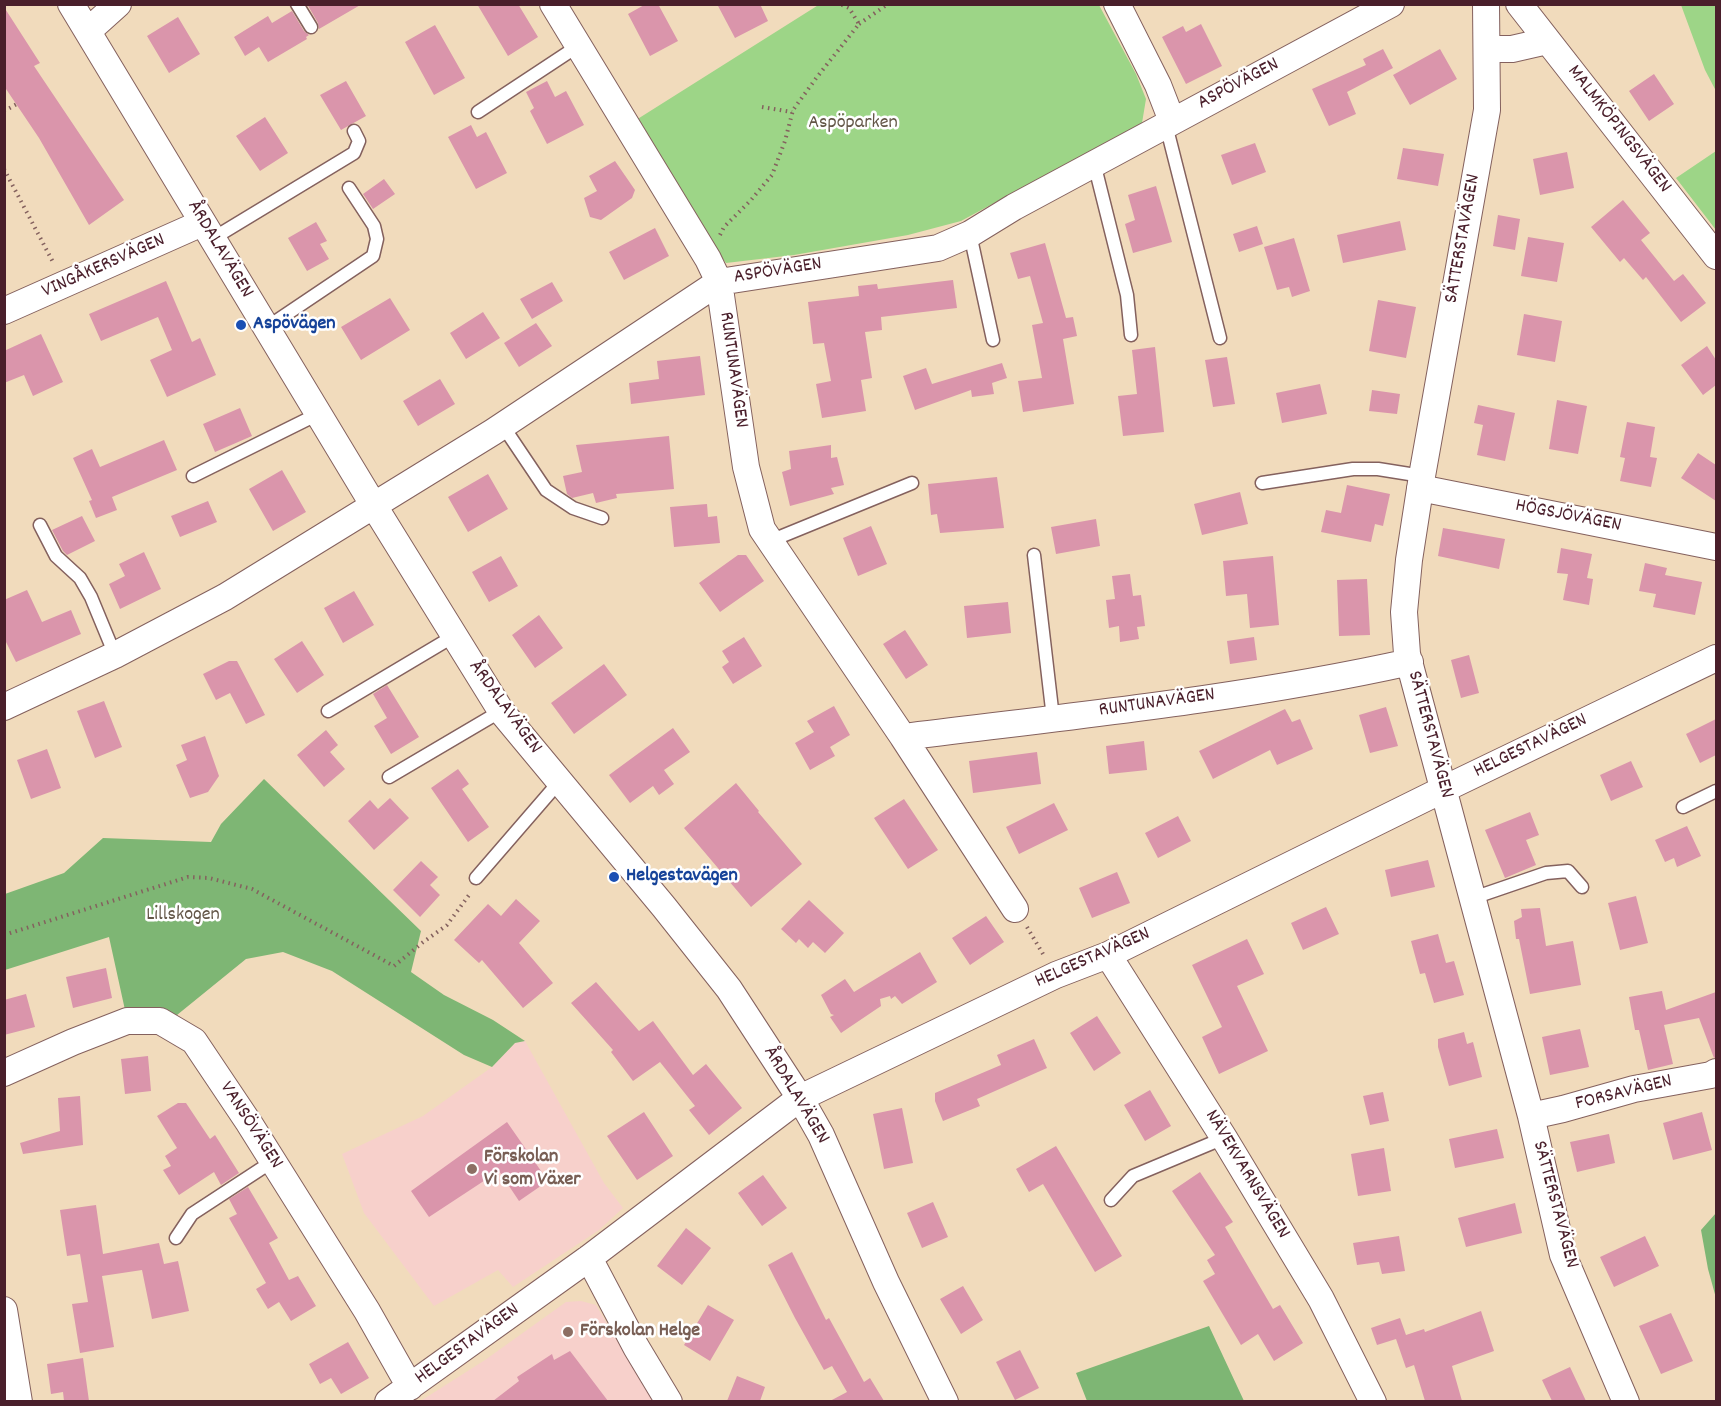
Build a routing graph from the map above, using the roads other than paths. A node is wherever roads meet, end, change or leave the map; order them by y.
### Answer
1 (71, 4) edge
2 (118, 4) edge
3 (297, 4) edge
4 (553, 4) edge
5 (1118, 4) edge
6 (1391, 4) edge
7 (1486, 4) edge
8 (1519, 4) edge
9 (310, 27) dead end
10 (88, 31) junction
11 (1547, 41) junction
12 (578, 46) junction
13 (1487, 50) junction
14 (478, 112) dead end
15 (1169, 123) junction
16 (354, 131) dead end
17 (1094, 164) junction
18 (350, 189) dead end
19 (207, 231) junction
20 (970, 234) junction
21 (1716, 256) edge
22 (714, 270) junction
23 (4, 311) edge
24 (266, 328) junction
25 (1131, 335) dead end
26 (1220, 338) dead end
27 (993, 340) dead end
28 (318, 414) junction
29 (502, 426) junction
30 (193, 476) dead end
31 (1421, 482) junction
32 (912, 483) dead end
33 (1262, 483) dead end
34 (374, 506) junction
35 (602, 518) dead end
36 (40, 525) dead end
37 (770, 542) junction
38 (1716, 547) edge
39 (1034, 555) dead end
40 (454, 636) junction
41 (115, 656) junction
42 (1716, 658) edge
43 (1410, 662) junction
44 (4, 707) edge
45 (328, 711) dead end
46 (501, 711) junction
47 (1053, 718) junction
48 (903, 737) junction
49 (389, 777) dead end
50 (559, 782) junction
51 (1444, 789) junction
52 (1716, 791) edge
53 (1683, 807) dead end
54 (476, 878) road end
55 (1582, 887) dead end
56 (1473, 898) junction
57 (1015, 909) road end
58 (1108, 955) junction
59 (1716, 1072) edge
60 (4, 1073) edge
61 (800, 1098) junction
62 (1531, 1116) junction
63 (1224, 1138) junction
64 (273, 1161) junction
65 (1111, 1200) dead end
66 (176, 1238) dead end
67 (589, 1258) junction
68 (4, 1310) edge
69 (410, 1387) junction
70 (19, 1401) edge
71 (388, 1401) edge
72 (669, 1401) edge
73 (945, 1401) edge
74 (1373, 1401) edge
75 (1626, 1401) edge

1 - 10 street, ÅRDALAVÄGEN
2 - 10 street
3 - 9 lane
4 - 12 street, RUNTUNAVÄGEN
5 - 15 street
6 - 15 street, ASPÖVÄGEN
7 - 13 street, SÄTTERSTAVÄGEN
8 - 11 street, MALMKÖPINGSVÄGEN
10 - 19 street, ÅRDALAVÄGEN
11 - 13 street
11 - 21 street, MALMKÖPINGSVÄGEN
12 - 14 lane
12 - 22 street, RUNTUNAVÄGEN
13 - 31 street, SÄTTERSTAVÄGEN
15 - 17 street, ASPÖVÄGEN
15 - 26 lane
16 - 19 lane
17 - 20 street, ASPÖVÄGEN
17 - 25 lane
18 - 24 lane
19 - 23 street, VINGÅKERSVÄGEN
19 - 24 street, ÅRDALAVÄGEN
20 - 22 street, ASPÖVÄGEN
20 - 27 lane
22 - 29 street, ASPÖVÄGEN
22 - 37 street, RUNTUNAVÄGEN
24 - 28 street, ÅRDALAVÄGEN
28 - 30 lane
28 - 34 street, ÅRDALAVÄGEN
29 - 34 street, ASPÖVÄGEN
29 - 35 lane
31 - 33 lane
31 - 38 street, HÖGSJÖVÄGEN
31 - 43 street, SÄTTERSTAVÄGEN
32 - 37 lane
34 - 40 street, ÅRDALAVÄGEN
34 - 41 street, ASPÖVÄGEN
36 - 41 lane
37 - 48 street, RUNTUNAVÄGEN
39 - 47 lane
40 - 45 lane
40 - 46 street, ÅRDALAVÄGEN
41 - 44 street, ASPÖVÄGEN
42 - 51 street, HELGESTAVÄGEN
43 - 47 street, RUNTUNAVÄGEN
43 - 51 street, SÄTTERSTAVÄGEN
46 - 49 lane
46 - 50 street, ÅRDALAVÄGEN
47 - 48 street, RUNTUNAVÄGEN
48 - 57 street, RUNTUNAVÄGEN
50 - 54 lane
50 - 61 street, ÅRDALAVÄGEN
51 - 56 street, SÄTTERSTAVÄGEN
51 - 58 street, HELGESTAVÄGEN
52 - 53 lane
55 - 56 lane
56 - 62 street, SÄTTERSTAVÄGEN
58 - 61 street, HELGESTAVÄGEN
58 - 63 street, NÄVEKVARNSVÄGEN
59 - 62 street, FORSAVÄGEN
60 - 64 street, VANSÖVÄGEN
61 - 67 street, HELGESTAVÄGEN
61 - 73 street, ÅRDALAVÄGEN
62 - 75 street, SÄTTERSTAVÄGEN
63 - 65 lane
63 - 74 street, NÄVEKVARNSVÄGEN
64 - 66 lane
64 - 69 street, VANSÖVÄGEN
67 - 69 street, HELGESTAVÄGEN
67 - 72 street
68 - 70 street
69 - 71 street, HELGESTAVÄGEN

